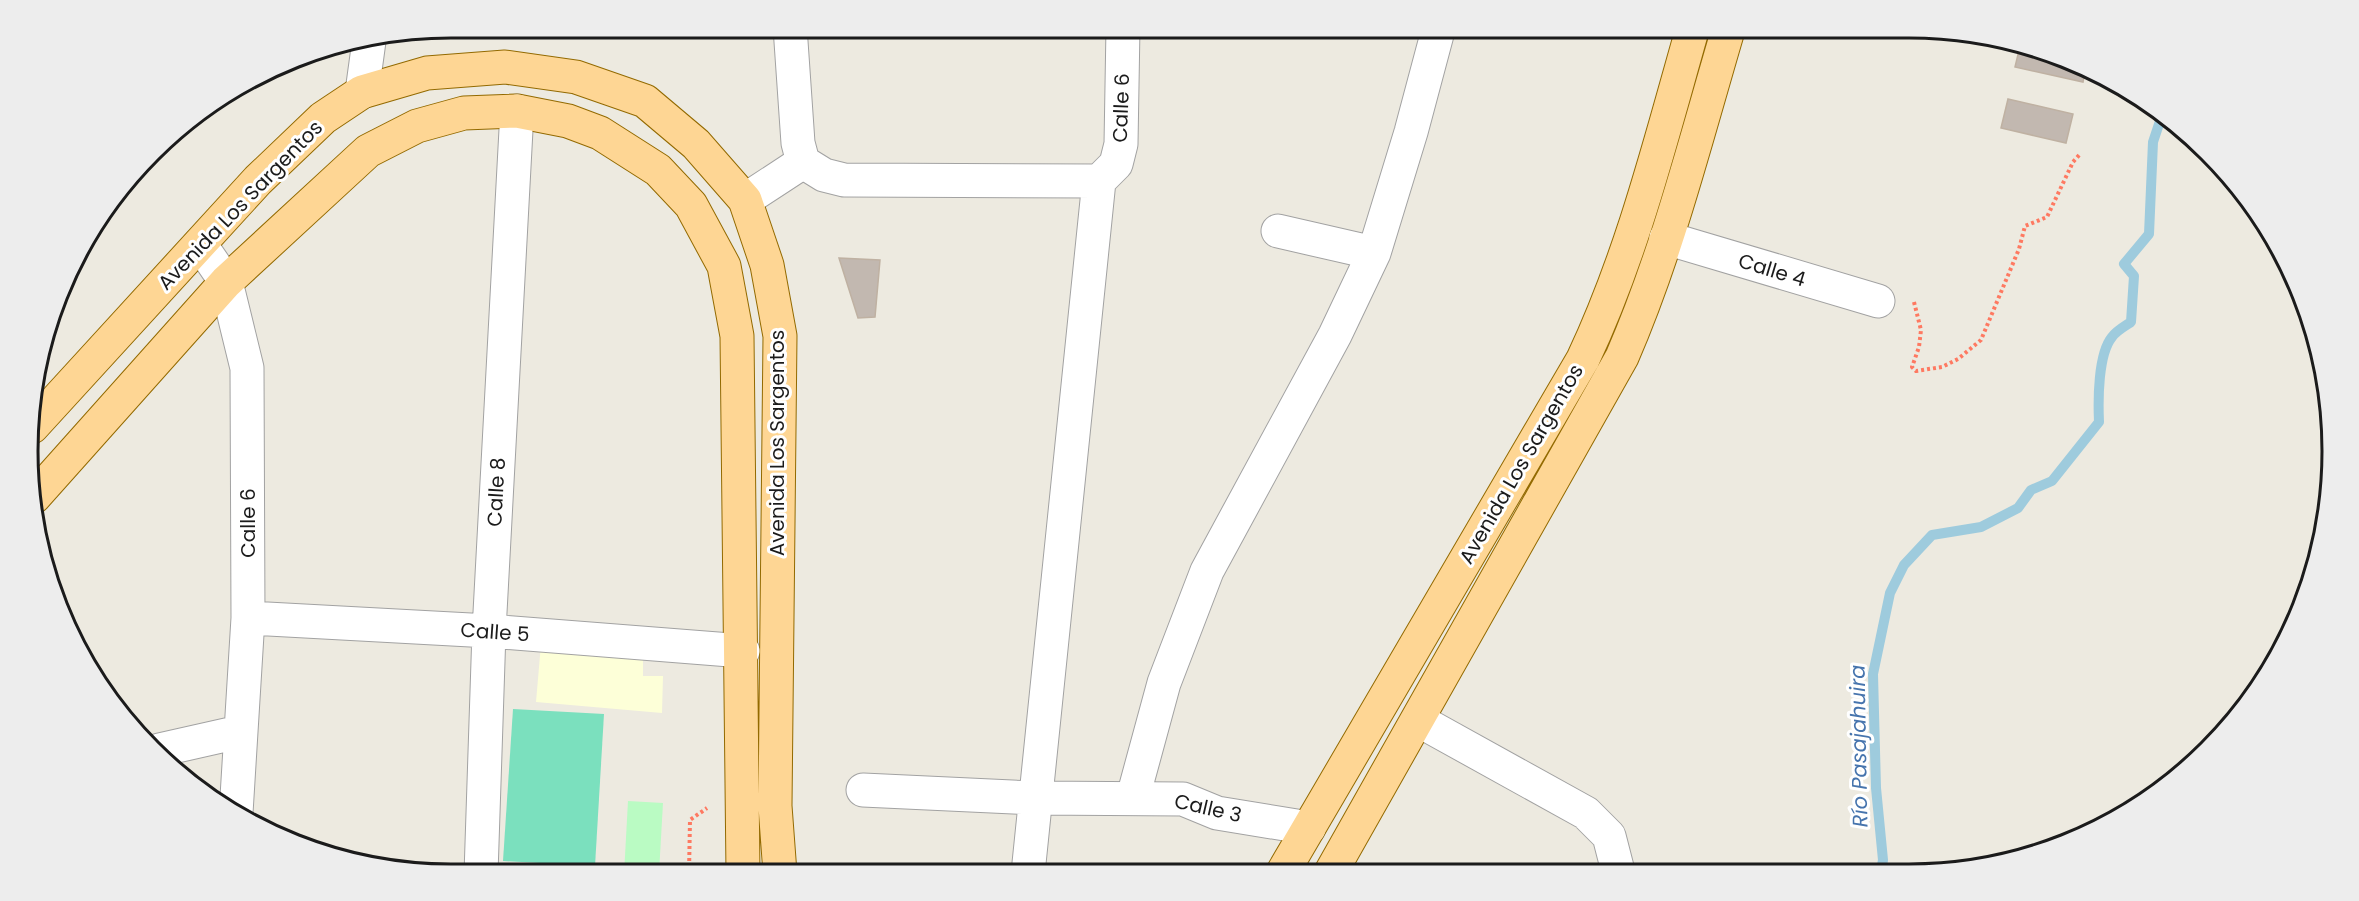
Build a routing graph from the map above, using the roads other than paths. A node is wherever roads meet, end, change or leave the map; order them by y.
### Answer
1 (791, 38) edge
2 (1123, 38) edge
3 (1436, 38) edge
4 (1690, 38) edge
5 (1726, 38) edge
6 (368, 45) edge
7 (362, 92) junction
8 (517, 111) junction
9 (803, 162) junction
10 (1099, 181) junction
11 (745, 200) junction
12 (1635, 228) junction
13 (1278, 231) dead end
14 (1666, 238) junction
15 (200, 244) junction
16 (1374, 253) junction
17 (226, 282) junction
18 (1878, 302) road end
19 (38, 420) edge
20 (39, 491) edge
21 (248, 618) junction
22 (489, 631) junction
23 (742, 651) junction
24 (1418, 720) junction
25 (239, 732) junction
26 (164, 749) edge
27 (862, 790) dead end
28 (1133, 797) junction
29 (1034, 798) junction
30 (236, 803) edge
31 (742, 804) junction
32 (774, 806) junction
33 (1309, 828) junction
34 (1338, 860) edge
35 (481, 864) edge
36 (743, 864) edge
37 (779, 864) edge
38 (1029, 864) edge
39 (1288, 864) edge
40 (1617, 864) edge

1 - 9 street
2 - 10 street, Calle 6
3 - 16 street
4 - 12 main road, Avenida Los Sargentos
5 - 14 main road, Avenida Los Sargentos
6 - 7 street
7 - 11 main road, Avenida Los Sargentos
7 - 15 main road, Avenida Los Sargentos
8 - 17 main road, Avenida Los Sargentos
8 - 22 street, Calle 8
8 - 23 main road, Avenida Los Sargentos
9 - 10 street
9 - 11 street
10 - 29 street
11 - 32 main road, Avenida Los Sargentos
12 - 14 main road
12 - 33 main road, Avenida Los Sargentos
13 - 16 street
14 - 18 street, Calle 4
14 - 24 main road, Avenida Los Sargentos
15 - 17 street, Calle 6
15 - 19 main road, Avenida Los Sargentos
16 - 28 street
17 - 20 main road, Avenida Los Sargentos
17 - 21 street, Calle 6
21 - 22 street, Calle 5
21 - 25 street, Calle 6
22 - 23 street, Calle 5
22 - 35 street, Calle 8
23 - 31 main road, Avenida Los Sargentos
24 - 34 main road, Avenida Los Sargentos
24 - 40 street
25 - 26 street
25 - 30 street, Calle 6
27 - 29 street, Calle 3
28 - 29 street, Calle 3
28 - 33 street, Calle 3
29 - 38 street
31 - 32 main road
31 - 36 main road, Avenida Los Sargentos
32 - 37 main road, Avenida Los Sargentos
33 - 34 main road
33 - 39 main road, Avenida Los Sargentos

